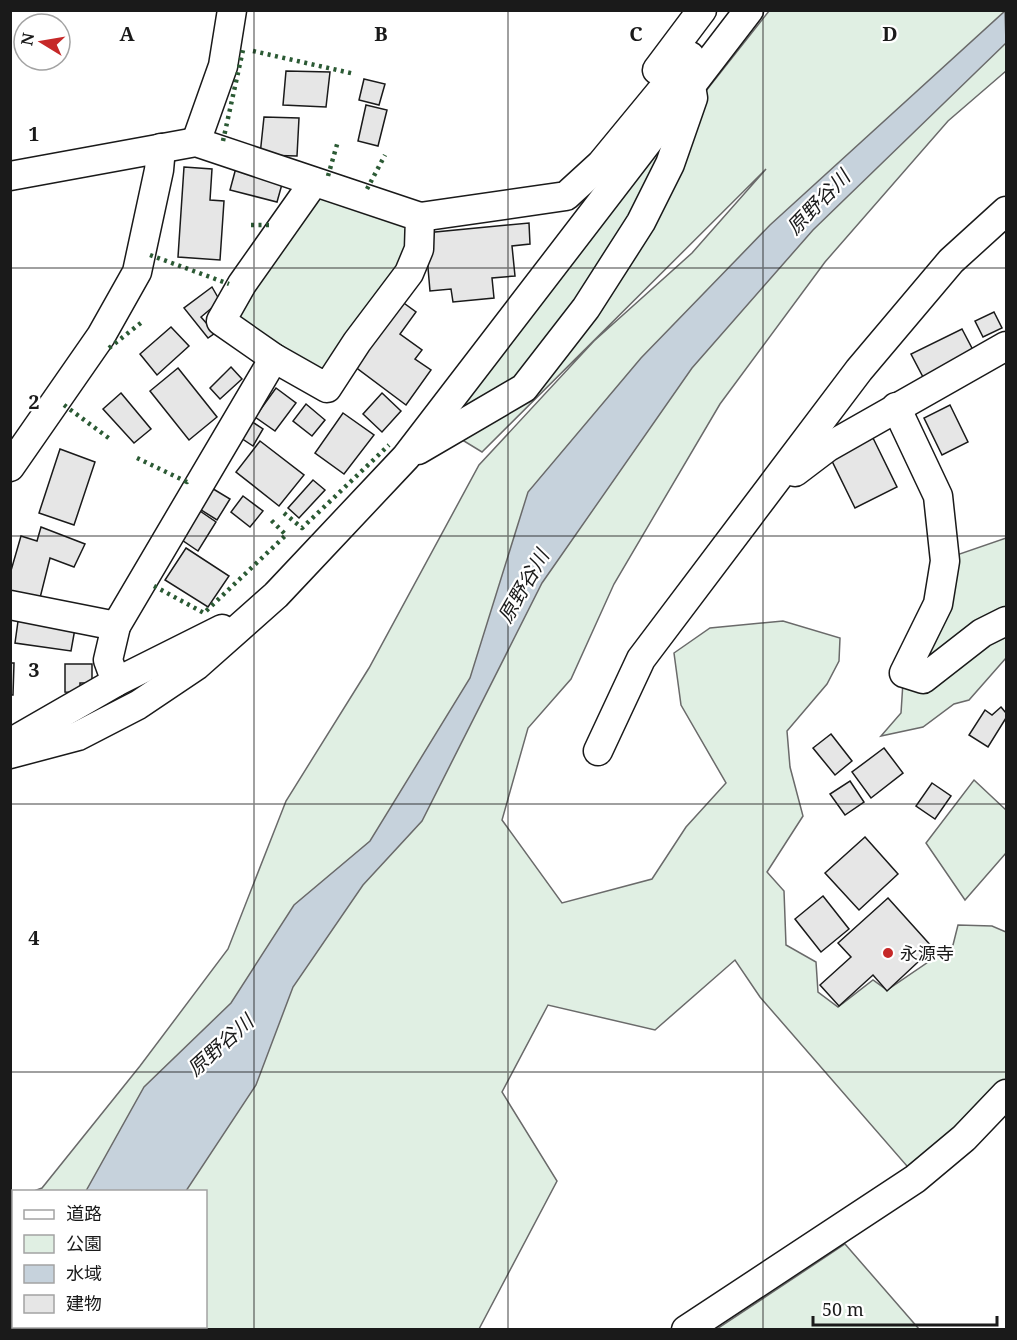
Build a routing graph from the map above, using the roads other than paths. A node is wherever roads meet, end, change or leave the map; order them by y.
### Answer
1 (232, 10) edge
2 (702, 10) edge
3 (737, 10) edge
4 (749, 10) edge
5 (691, 86) junction
6 (196, 142) junction
7 (161, 147) junction
8 (10, 176) edge
9 (314, 182) junction
10 (581, 183) junction
11 (1006, 211) edge
12 (420, 217) junction
13 (1006, 346) edge
14 (274, 358) junction
15 (896, 407) junction
16 (406, 457) junction
17 (10, 467) edge
18 (769, 492) junction
19 (10, 605) edge
20 (256, 612) junction
21 (1006, 621) edge
22 (116, 626) junction
23 (116, 682) junction
24 (10, 744) edge
25 (598, 751) dead end
26 (10, 754) edge
27 (1006, 1094) edge
28 (686, 1329) edge

1 - 6 street
2 - 10 street
3 - 10 street
4 - 5 street
5 - 16 street
5 - 16 street
6 - 7 street
6 - 9 street
7 - 8 street
7 - 17 street
9 - 12 street
9 - 14 street
10 - 12 street
11 - 18 street
12 - 14 street
13 - 15 street
14 - 22 street
15 - 18 street
15 - 21 street
16 - 20 street
18 - 25 street
19 - 22 street
20 - 23 street
20 - 26 street
22 - 23 street
23 - 24 street
27 - 28 street

